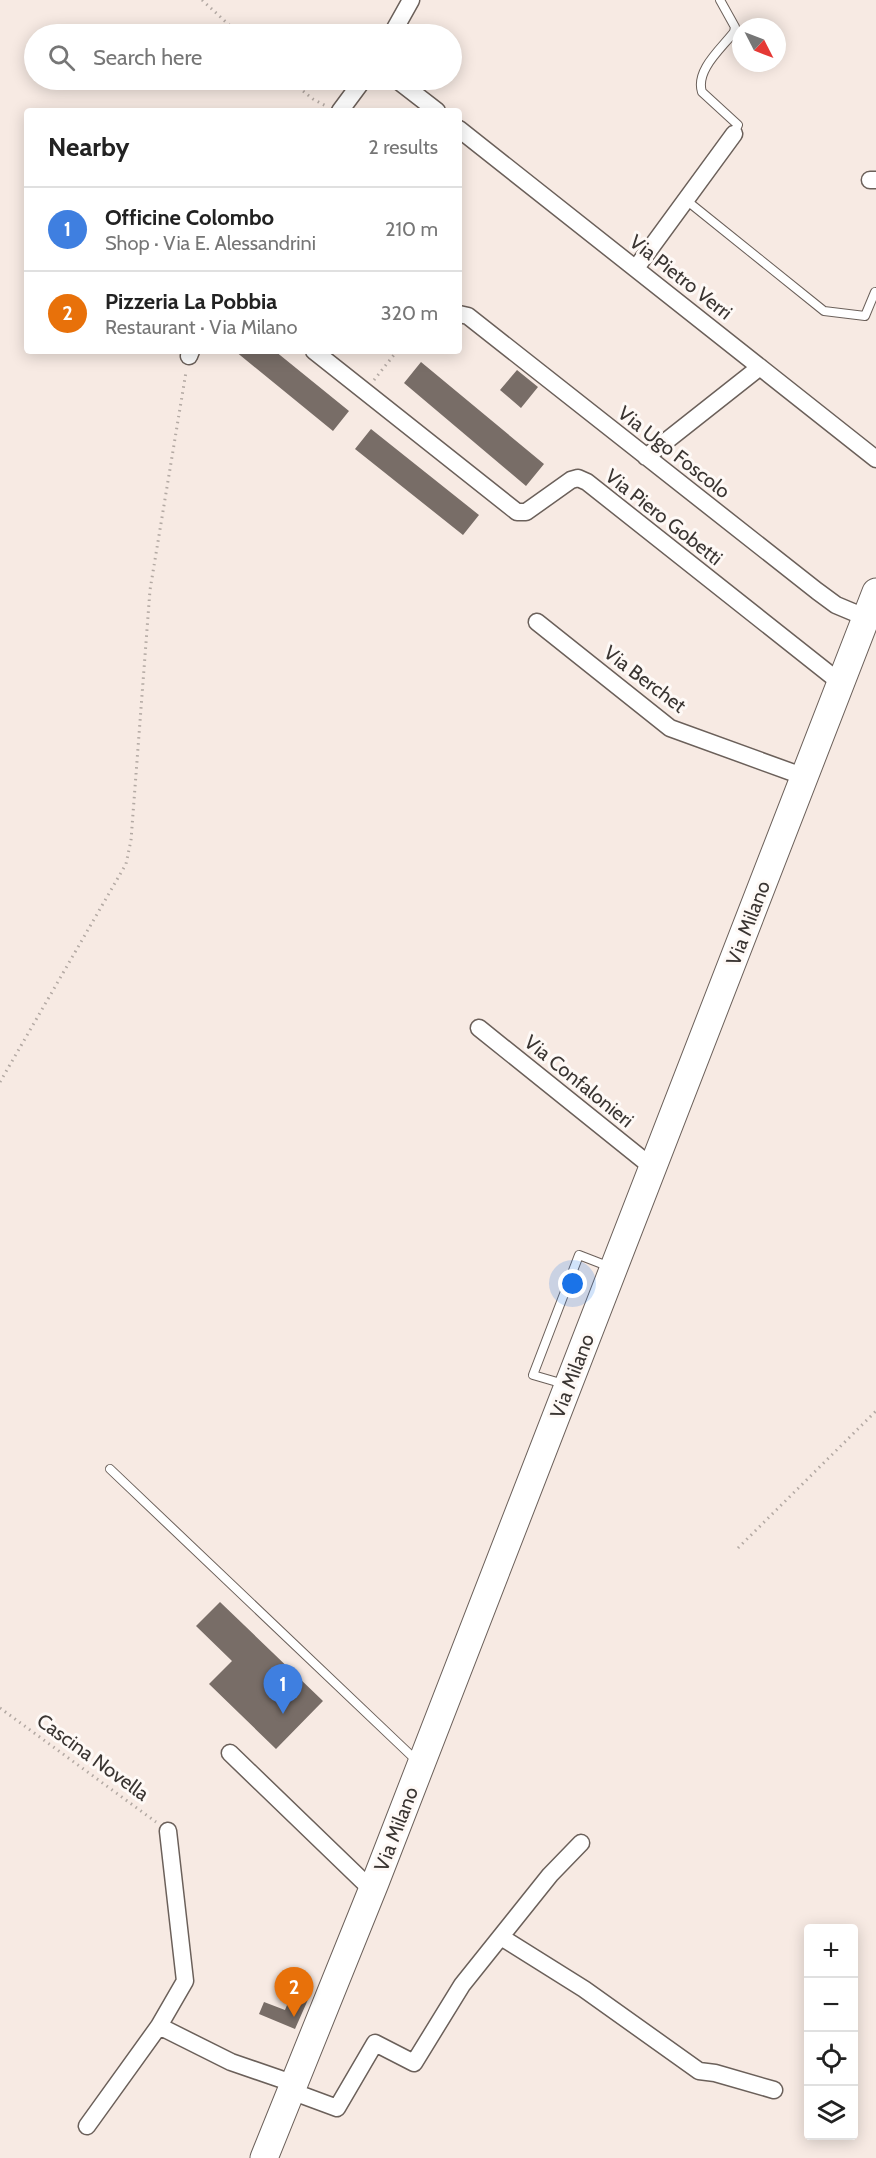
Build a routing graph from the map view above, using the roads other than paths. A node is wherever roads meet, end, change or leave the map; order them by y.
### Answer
1 (411, 0) edge
2 (720, 0) edge
3 (398, 24) edge
4 (353, 90) edge
5 (410, 90) edge
6 (336, 108) edge
7 (433, 108) edge
8 (462, 131) edge
9 (734, 134) joint
10 (686, 200) junction
11 (636, 268) junction
12 (875, 292) edge
13 (462, 315) edge
14 (318, 354) edge
15 (760, 367) junction
16 (646, 457) junction
17 (876, 459) edge
18 (876, 592) edge
19 (867, 618) junction
20 (537, 622) dead end
21 (842, 684) junction
22 (805, 777) junction
23 (479, 1028) dead end
24 (652, 1167) junction
25 (613, 1268) junction
26 (568, 1386) junction
27 (110, 1469) dead end
28 (230, 1753) dead end
29 (420, 1764) junction
30 (168, 1831) road end
31 (581, 1843) dead end
32 (372, 1890) junction
33 (501, 1937) junction
34 (159, 2026) junction
35 (293, 2088) junction
36 (774, 2090) dead end
37 (87, 2126) dead end
38 (264, 2158) edge

1 - 3 street
2 - 9 lane
4 - 6 street
5 - 7 street
8 - 11 street, Via Pietro Verri
9 - 10 street
10 - 11 street
10 - 12 lane
11 - 15 street, Via Pietro Verri
13 - 16 street, Via Ugo Foscolo
14 - 21 street, Via Piero Gobetti
15 - 16 street
15 - 17 street, Via Pietro Verri
16 - 19 street, Via Ugo Foscolo
18 - 19 main road, Via Milano
19 - 21 main road, Via Milano
20 - 22 street, Via Berchet
21 - 22 main road, Via Milano
22 - 24 main road, Via Milano
23 - 24 street, Via Confalonieri
24 - 25 main road, Via Milano
25 - 26 main road, Via Milano
25 - 26 lane
26 - 29 main road, Via Milano
27 - 29 lane
28 - 32 street
29 - 32 main road, Via Milano
30 - 34 street
31 - 33 street
32 - 35 main road, Via Milano
33 - 35 street
33 - 36 street
34 - 35 street
34 - 37 street
35 - 38 main road, Via Milano

